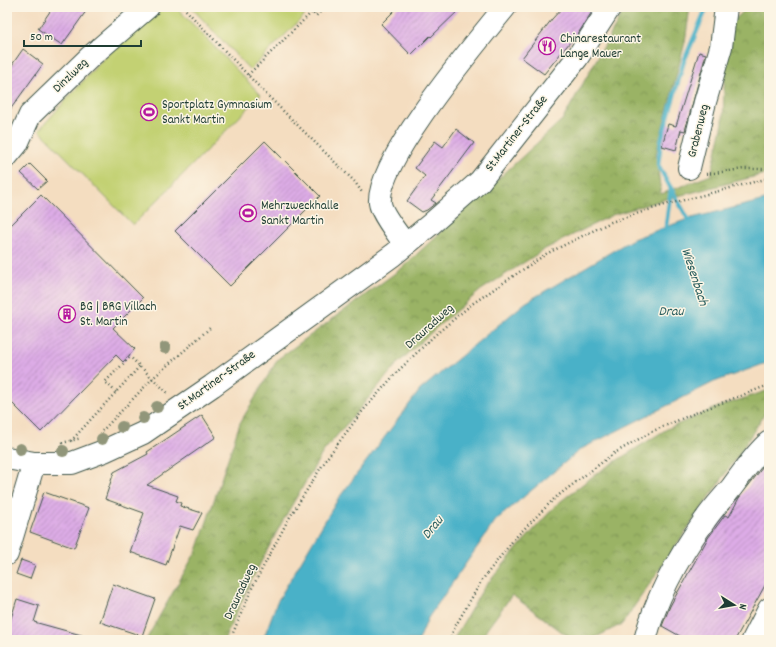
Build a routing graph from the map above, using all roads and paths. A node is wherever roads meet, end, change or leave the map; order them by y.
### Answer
1 (148, 7) edge
2 (183, 7) edge
3 (325, 7) edge
4 (505, 7) edge
5 (610, 7) edge
6 (726, 7) edge
7 (248, 75) junction
8 (7, 156) edge
9 (690, 168) joint
10 (769, 169) edge
11 (769, 178) edge
12 (365, 198) dead end
13 (406, 244) junction
14 (210, 328) dead end
15 (140, 366) junction
16 (153, 378) junction
17 (769, 385) edge
18 (116, 392) junction
19 (170, 395) dead end
20 (101, 432) dead end
21 (769, 442) edge
22 (58, 444) dead end
23 (7, 458) edge
24 (34, 463) junction
25 (9, 540) edge
26 (769, 609) edge
27 (230, 640) edge
28 (449, 640) edge
29 (645, 640) edge
30 (753, 640) edge

1 - 8 street, Dinzlweg
2 - 7 path
3 - 7 path
4 - 13 street
5 - 13 street, St.Martiner-Straße
6 - 9 street, Grabenweg
7 - 12 path
9 - 10 path, Grabenweg
11 - 27 path, Drauradweg
13 - 24 street, St.Martiner-Straße
14 - 16 path
15 - 16 path
15 - 18 path
15 - 18 path
16 - 19 path
16 - 20 path
17 - 28 path
18 - 22 path
21 - 29 street
23 - 24 street, St.Martiner-Straße
24 - 25 street
26 - 30 street

